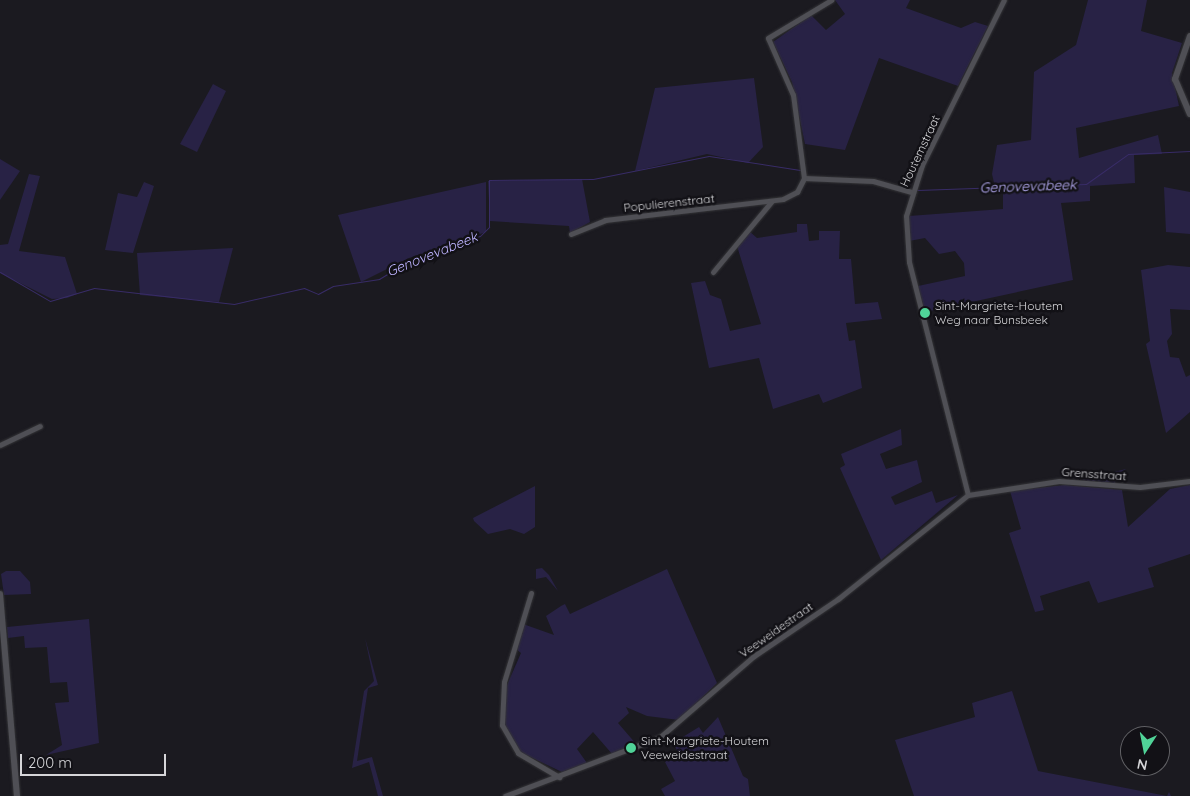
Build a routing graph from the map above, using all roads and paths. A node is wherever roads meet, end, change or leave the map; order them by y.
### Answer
1 (831, 0) edge
2 (1004, 0) edge
3 (1190, 36) edge
4 (1190, 114) edge
5 (804, 178) junction
6 (911, 192) junction
7 (772, 200) junction
8 (572, 234) dead end
9 (713, 272) dead end
10 (40, 426) dead end
11 (0, 444) edge
12 (1190, 481) edge
13 (968, 495) junction
14 (531, 593) dead end
15 (0, 594) edge
16 (559, 777) junction
17 (17, 796) edge
18 (505, 796) edge

1 - 5 street
2 - 6 street, Houtemstraat
3 - 4 street
5 - 6 street
5 - 7 street, Populierenstraat
6 - 13 street, Houtemstraat
7 - 8 street, Populierenstraat
7 - 9 street, Populierenstraat
10 - 11 street
12 - 13 street, Grensstraat
13 - 16 street, Veeweidestraat
14 - 16 street
15 - 17 street
16 - 18 street, Veeweidestraat

